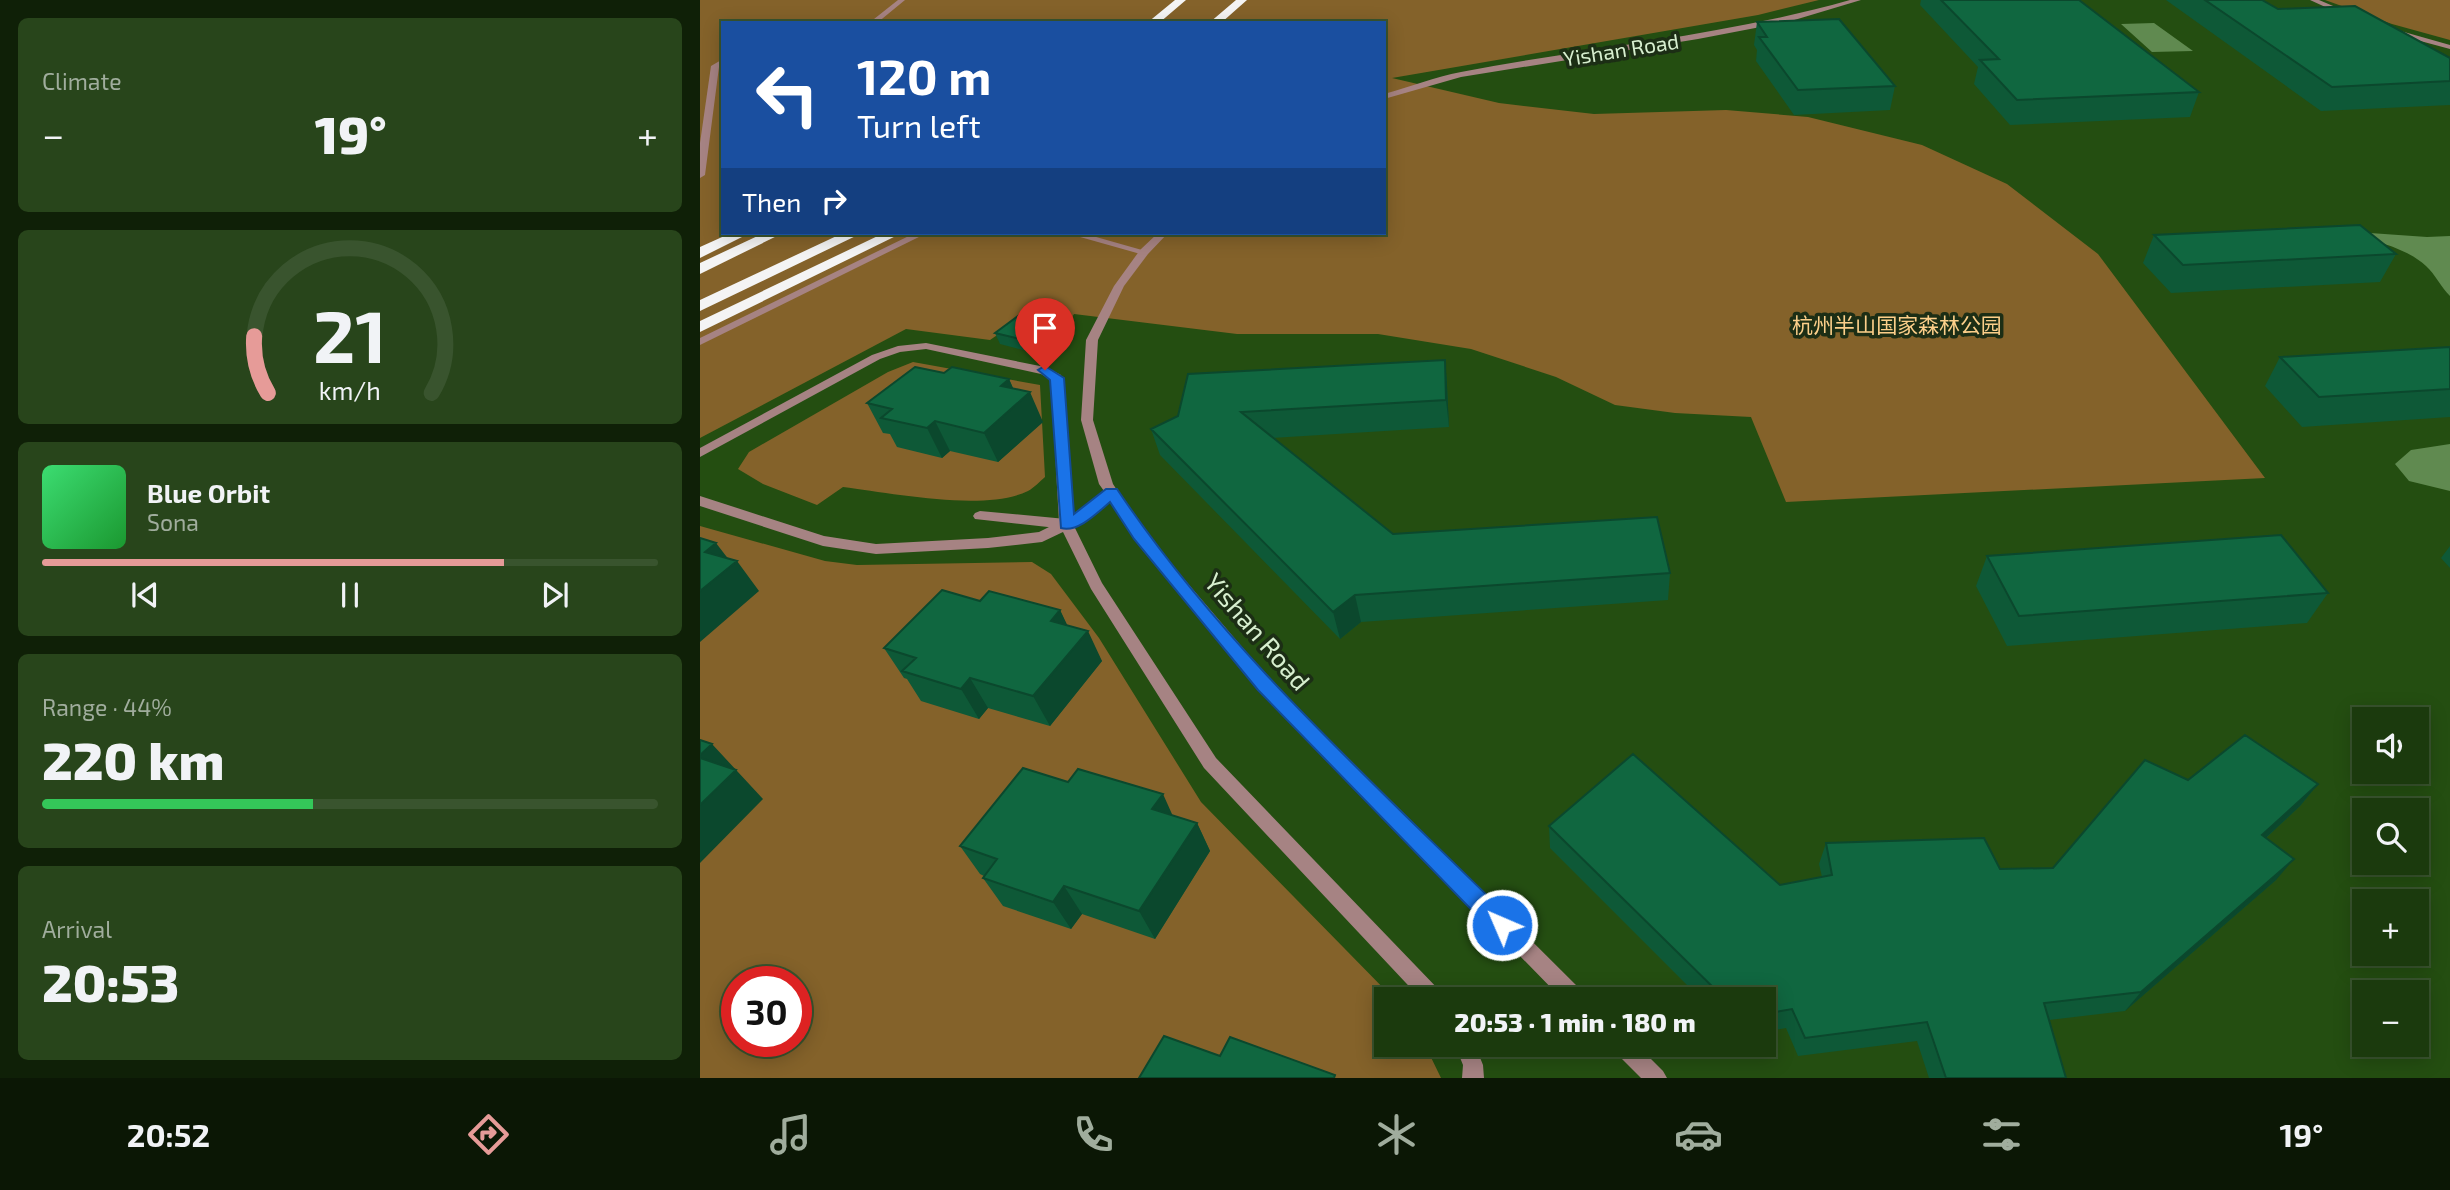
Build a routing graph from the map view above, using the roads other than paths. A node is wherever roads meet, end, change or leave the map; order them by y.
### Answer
1 (902, 0) edge
2 (1181, 0) edge
3 (1242, 0) edge
4 (1858, 0) edge
5 (2314, 0) edge
6 (2351, 15) edge
7 (876, 21) edge
8 (1155, 21) edge
9 (1216, 21) edge
10 (2376, 25) edge
11 (2450, 47) edge
12 (721, 62) edge
13 (1386, 96) edge
14 (721, 106) edge
15 (711, 109) junction
16 (700, 175) edge
17 (739, 235) edge
18 (772, 235) edge
19 (851, 235) edge
20 (891, 235) edge
21 (918, 235) edge
22 (1079, 235) edge
23 (1161, 235) edge
24 (1144, 252) junction
25 (700, 253) edge
26 (700, 270) edge
27 (700, 306) edge
28 (700, 327) edge
29 (700, 342) edge
30 (700, 453) edge
31 (1111, 492) junction
32 (700, 502) edge
33 (980, 516) dead end
34 (1066, 524) junction
35 (1423, 987) edge
36 (1564, 987) edge
37 (1470, 1057) edge
38 (1634, 1057) edge
39 (1473, 1078) edge
40 (1656, 1078) edge

1 - 7 street
2 - 8 highway
3 - 9 highway
4 - 13 street, Yishan Road
5 - 6 street
10 - 11 street
12 - 15 street
14 - 15 street
15 - 16 street
17 - 25 highway
18 - 26 highway
19 - 27 highway
20 - 28 highway
21 - 29 street
22 - 24 street
23 - 24 street, Yishan Road
24 - 31 street, Yishan Road
30 - 34 street
31 - 34 street
31 - 36 street, Yishan Road
32 - 34 street
33 - 34 street
34 - 35 street
37 - 39 street
38 - 40 street

